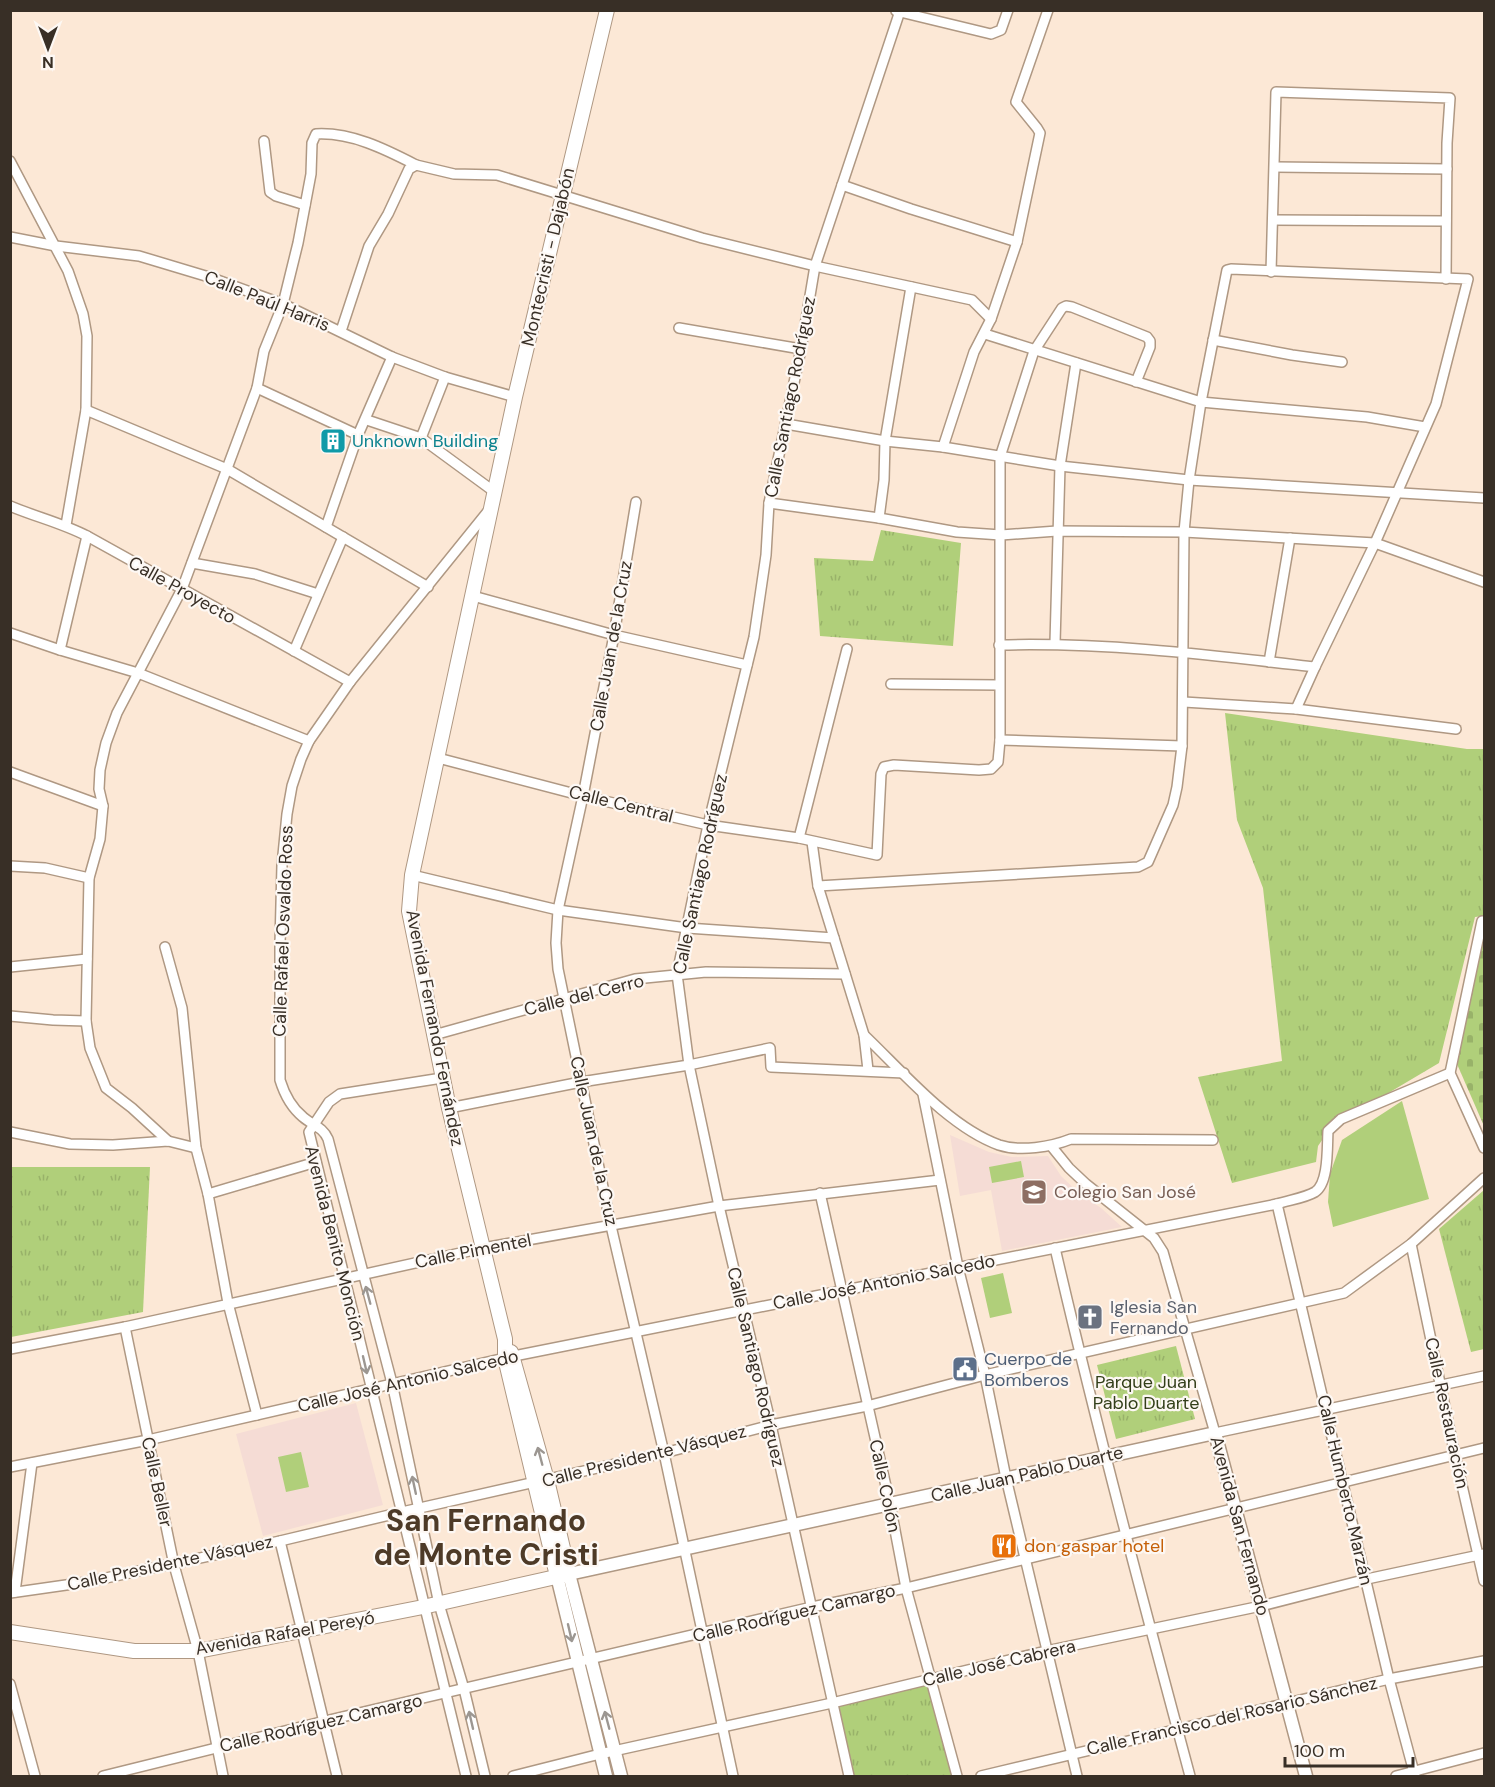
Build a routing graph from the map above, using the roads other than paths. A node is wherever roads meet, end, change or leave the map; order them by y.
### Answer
1 (607, 10) edge
2 (1008, 10) edge
3 (1048, 10) edge
4 (898, 11) edge
5 (264, 141) dead end
6 (10, 161) edge
7 (416, 165) junction
8 (1275, 166) junction
9 (1446, 169) junction
10 (842, 185) junction
11 (562, 196) junction
12 (305, 205) junction
13 (1273, 220) junction
14 (1446, 221) junction
15 (10, 237) edge
16 (1017, 242) junction
17 (56, 246) junction
18 (815, 266) junction
19 (1271, 272) junction
20 (1446, 279) junction
21 (911, 287) junction
22 (283, 304) junction
23 (992, 319) junction
24 (679, 328) dead end
25 (341, 331) junction
26 (985, 334) junction
27 (1213, 340) junction
28 (801, 349) junction
29 (1034, 351) junction
30 (392, 357) junction
31 (1342, 362) dead end
32 (1076, 363) junction
33 (445, 377) junction
34 (1136, 382) junction
35 (257, 387) junction
36 (515, 397) junction
37 (1201, 402) junction
38 (86, 410) junction
39 (367, 420) junction
40 (786, 424) junction
41 (1425, 427) junction
42 (358, 435) junction
43 (421, 438) junction
44 (885, 441) junction
45 (944, 447) junction
46 (1000, 457) junction
47 (1059, 466) junction
48 (226, 469) junction
49 (1189, 480) junction
50 (1396, 494) junction
51 (1485, 498) edge
52 (494, 499) junction
53 (636, 502) dead end
54 (769, 503) junction
55 (10, 506) edge
56 (879, 518) junction
57 (66, 525) junction
58 (326, 527) junction
59 (1057, 531) junction
60 (1184, 532) junction
61 (1001, 535) junction
62 (87, 536) junction
63 (343, 537) junction
64 (1290, 538) junction
65 (1375, 543) junction
66 (192, 563) junction
67 (1485, 582) edge
68 (428, 587) junction
69 (182, 590) junction
70 (318, 594) junction
71 (473, 596) junction
72 (10, 633) edge
73 (614, 635) junction
74 (1055, 643) junction
75 (999, 645) junction
76 (847, 649) dead end
77 (60, 650) junction
78 (294, 651) junction
79 (1182, 651) junction
80 (1269, 662) junction
81 (747, 665) junction
82 (1315, 667) junction
83 (138, 673) junction
84 (350, 682) junction
85 (891, 684) dead end
86 (999, 685) junction
87 (1184, 702) junction
88 (1296, 709) junction
89 (1456, 729) dead end
90 (1000, 740) junction
91 (309, 741) junction
92 (1182, 746) junction
93 (438, 758) junction
94 (10, 772) edge
95 (584, 796) junction
96 (103, 806) junction
97 (708, 825) junction
98 (799, 838) junction
99 (812, 842) junction
100 (10, 866) edge
101 (412, 875) junction
102 (89, 878) junction
103 (818, 886) junction
104 (558, 910) junction
105 (1482, 921) dead end
106 (687, 928) junction
107 (834, 938) junction
108 (165, 947) dead end
109 (87, 959) junction
110 (10, 967) edge
111 (677, 974) junction
112 (845, 974) junction
113 (564, 999) junction
114 (10, 1016) edge
115 (86, 1021) junction
116 (434, 1035) junction
117 (864, 1035) junction
118 (887, 1057) junction
119 (689, 1065) junction
120 (868, 1070) junction
121 (879, 1071) junction
122 (904, 1073) junction
123 (1450, 1073) junction
124 (442, 1078) junction
125 (581, 1082) junction
126 (923, 1094) junction
127 (449, 1108) junction
128 (313, 1125) junction
129 (10, 1132) edge
130 (1213, 1140) dead end
131 (168, 1141) junction
132 (1052, 1147) junction
133 (196, 1148) junction
134 (1485, 1148) edge
135 (316, 1162) junction
136 (1485, 1178) edge
137 (940, 1180) junction
138 (820, 1193) junction
139 (208, 1194) junction
140 (1277, 1204) junction
141 (719, 1206) junction
142 (611, 1226) junction
143 (1144, 1232) junction
144 (1411, 1244) junction
145 (483, 1248) junction
146 (1055, 1248) junction
147 (958, 1267) junction
148 (362, 1273) junction
149 (345, 1277) junction
150 (842, 1291) junction
151 (228, 1303) junction
152 (1301, 1304) junction
153 (742, 1309) junction
154 (124, 1327) junction
155 (1185, 1330) junction
156 (636, 1332) junction
157 (10, 1349) edge
158 (1080, 1354) junction
159 (509, 1357) junction
160 (985, 1375) junction
161 (1485, 1376) edge
162 (392, 1383) junction
163 (1440, 1386) junction
164 (370, 1388) junction
165 (867, 1406) junction
166 (1326, 1408) junction
167 (257, 1415) junction
168 (771, 1425) junction
169 (1215, 1433) junction
170 (148, 1440) junction
171 (1485, 1448) edge
172 (663, 1453) junction
173 (1106, 1455) junction
174 (1455, 1455) junction
175 (32, 1463) junction
176 (10, 1467) edge
177 (1006, 1478) junction
178 (540, 1481) junction
179 (1344, 1483) junction
180 (890, 1504) junction
181 (1236, 1508) junction
182 (419, 1509) junction
183 (402, 1512) junction
184 (793, 1524) junction
185 (1126, 1534) junction
186 (280, 1541) junction
187 (684, 1550) junction
188 (1481, 1555) edge
189 (1025, 1559) junction
190 (174, 1565) junction
191 (563, 1575) junction
192 (1367, 1579) junction
193 (1485, 1581) edge
194 (906, 1588) junction
195 (13, 1593) edge
196 (439, 1604) junction
197 (1262, 1606) junction
198 (423, 1607) junction
199 (812, 1607) junction
200 (1150, 1629) junction
201 (10, 1632) edge
202 (303, 1632) junction
203 (701, 1633) junction
204 (198, 1651) junction
205 (1047, 1651) junction
206 (591, 1660) junction
207 (1485, 1661) edge
208 (578, 1663) junction
209 (1389, 1679) junction
210 (930, 1680) junction
211 (10, 1684) edge
212 (464, 1689) junction
213 (446, 1694) junction
214 (832, 1703) junction
215 (1287, 1704) junction
216 (325, 1721) junction
217 (721, 1727) junction
218 (1178, 1730) junction
219 (216, 1748) junction
220 (615, 1751) junction
221 (1485, 1753) edge
222 (600, 1754) junction
223 (1071, 1754) junction
224 (1414, 1774) edge
225 (35, 1776) edge
226 (103, 1776) edge
227 (223, 1776) edge
228 (337, 1776) edge
229 (466, 1776) edge
230 (485, 1776) edge
231 (513, 1776) edge
232 (606, 1776) edge
233 (621, 1776) edge
234 (733, 1776) edge
235 (849, 1776) edge
236 (957, 1776) edge
237 (981, 1776) edge
238 (1077, 1776) edge
239 (1190, 1776) edge
240 (1306, 1776) edge
241 (1396, 1776) edge

1 - 11 main road, Montecristi - Dajabón
2 - 4 street
3 - 16 street
4 - 10 street, Calle Santiago Rodríguez
5 - 12 street
6 - 17 street
7 - 11 street
7 - 12 street
7 - 25 street
8 - 9 street
8 - 9 street
8 - 13 street
9 - 14 street
10 - 16 street
10 - 18 street, Calle Santiago Rodríguez
11 - 18 street
11 - 36 main road, Montecristi - Dajabón
12 - 22 street
13 - 14 street
13 - 19 street
14 - 20 street
15 - 17 street, Calle Paúl Harris
16 - 23 street
17 - 22 street, Calle Paúl Harris
17 - 38 street
18 - 21 street
18 - 28 street, Calle Santiago Rodríguez
19 - 20 street
19 - 27 street
20 - 41 street
21 - 23 street
21 - 44 street
22 - 25 street, Calle Paúl Harris
22 - 35 street
23 - 26 street
24 - 28 street
25 - 30 street, Calle Paúl Harris
26 - 29 street
26 - 45 street
27 - 31 street
27 - 37 street
28 - 40 street, Calle Santiago Rodríguez
29 - 32 street
29 - 34 street
29 - 46 street
30 - 33 street, Calle Paúl Harris
30 - 39 street
32 - 34 street
32 - 47 street
33 - 36 street, Calle Paúl Harris
33 - 43 street
34 - 37 street
35 - 42 street
35 - 48 street
36 - 52 main road, Montecristi - Dajabón
37 - 41 street
37 - 49 street
38 - 48 street
38 - 57 street
39 - 42 street
39 - 43 street
40 - 44 street
40 - 54 street, Calle Santiago Rodríguez
41 - 50 street
42 - 58 street
43 - 52 street
44 - 45 street
44 - 56 street
45 - 46 street
46 - 47 street
46 - 61 street
47 - 49 street
47 - 59 street
48 - 58 street
48 - 66 street
49 - 50 street
49 - 60 street
50 - 51 street
50 - 65 street
52 - 68 street, Calle Rafael Osvaldo Ross
52 - 71 main road, Avenida Fernando Fernández
53 - 73 street, Calle Juan de la Cruz
54 - 56 street
54 - 81 street, Calle Santiago Rodríguez
55 - 57 street, Calle Proyecto
56 - 61 street
57 - 62 street, Calle Proyecto
58 - 63 street
59 - 60 street
59 - 61 street
59 - 74 street
60 - 64 street
60 - 79 street
61 - 75 street
62 - 69 street, Calle Proyecto
62 - 77 street
63 - 68 street
63 - 70 street
64 - 65 street
64 - 80 street
65 - 67 street
65 - 82 street
66 - 69 street
66 - 70 street
68 - 84 street, Calle Rafael Osvaldo Ross
69 - 78 street, Calle Proyecto
69 - 83 street
70 - 78 street
71 - 73 street
71 - 93 main road, Avenida Fernando Fernández
72 - 77 street
73 - 81 street
73 - 95 street, Calle Juan de la Cruz
74 - 75 street
74 - 79 street
75 - 86 street
76 - 98 street
77 - 83 street
78 - 84 street, Calle Proyecto
79 - 80 street
79 - 87 street
80 - 82 street
81 - 97 street, Calle Santiago Rodríguez
82 - 88 street
83 - 91 street
83 - 96 street
84 - 91 street, Calle Rafael Osvaldo Ross
85 - 86 street
86 - 90 street
87 - 88 street
87 - 92 street
88 - 89 street
90 - 92 street
90 - 99 street, Calle Central
91 - 128 street, Calle Rafael Osvaldo Ross
92 - 103 street
93 - 95 street, Calle Central
93 - 101 main road, Avenida Fernando Fernández
94 - 96 street
95 - 97 street, Calle Central
95 - 104 street, Calle Juan de la Cruz
96 - 102 street
97 - 98 street, Calle Central
97 - 106 street, Calle Santiago Rodríguez
98 - 99 street, Calle Central
99 - 103 street
100 - 102 street
101 - 104 street
101 - 116 main road, Avenida Fernando Fernández
102 - 109 street
103 - 107 street
104 - 106 street
104 - 113 street, Calle Juan de la Cruz
105 - 123 street
106 - 107 street
106 - 111 street, Calle Santiago Rodríguez
107 - 112 street
108 - 133 street
109 - 110 street
109 - 115 street
111 - 112 street, Calle del Cerro
111 - 113 street, Calle del Cerro
111 - 119 street, Calle Santiago Rodríguez
112 - 117 street
113 - 116 street, Calle del Cerro
113 - 125 street, Calle Juan de la Cruz
114 - 115 street
115 - 131 street
116 - 124 main road, Avenida Fernando Fernández
117 - 118 street
117 - 120 street
118 - 121 street
118 - 122 street
119 - 120 street
119 - 125 street
119 - 141 street, Calle Santiago Rodríguez
120 - 121 street
121 - 122 street
122 - 126 street
123 - 134 street
123 - 140 street, Calle José Antonio Salcedo
124 - 127 main road, Avenida Fernando Fernández
124 - 128 street
125 - 127 street
125 - 142 street, Calle Juan de la Cruz
126 - 132 street
126 - 137 street
127 - 145 main road, Avenida Fernando Fernández
128 - 135 street, Avenida Benito Monción
128 - 148 street, Avenida Benito Monción
129 - 131 street
130 - 132 street
131 - 133 street
132 - 143 street, Avenida San Fernando
133 - 139 street
135 - 139 street
135 - 149 street, Avenida Benito Monción
136 - 144 street, Calle Presidente Vásquez
137 - 138 street, Calle Pimentel
137 - 147 street
138 - 141 street, Calle Pimentel
138 - 150 street, Calle Colón
139 - 151 street
140 - 143 street, Calle José Antonio Salcedo
140 - 152 street, Calle Humberto Marzán
141 - 142 street, Calle Pimentel
141 - 153 street, Calle Santiago Rodríguez
142 - 145 street, Calle Pimentel
142 - 156 street, Calle Juan de la Cruz
143 - 146 street, Calle José Antonio Salcedo
143 - 155 street, Avenida San Fernando
144 - 152 street, Calle Presidente Vásquez
144 - 163 street, Calle Restauración
145 - 148 street, Calle Pimentel
145 - 159 main road, Avenida Fernando Fernández
146 - 147 street, Calle José Antonio Salcedo
146 - 158 street
147 - 150 street, Calle José Antonio Salcedo
147 - 160 street
148 - 149 street, Calle Pimentel
162 -> 148 street, Avenida Benito Monción
149 - 151 street, Calle Pimentel
149 -> 164 street, Avenida Benito Monción
150 - 153 street, Calle José Antonio Salcedo
150 - 165 street, Calle Colón
151 - 154 street, Calle Pimentel
151 - 167 street
152 - 155 street, Calle Presidente Vásquez
152 - 166 street, Calle Humberto Marzán
153 - 156 street, Calle José Antonio Salcedo
153 - 168 street, Calle Santiago Rodríguez
154 - 157 street, Calle Pimentel
154 - 170 street, Calle Beller
155 - 158 street, Calle Presidente Vásquez
155 - 169 street, Avenida San Fernando
156 - 159 street, Calle José Antonio Salcedo
156 - 172 street, Calle Juan de la Cruz
158 - 160 street, Calle Presidente Vásquez
158 - 173 street
159 - 162 street, Calle José Antonio Salcedo
159 - 178 main road, Avenida Fernando Fernández
160 - 165 street, Calle Presidente Vásquez
160 - 177 street
161 - 163 street, Calle Juan Pablo Duarte
162 - 164 street, Calle José Antonio Salcedo
182 -> 162 street, Avenida Benito Monción
163 - 166 street, Calle Juan Pablo Duarte
163 - 174 street, Calle Restauración
164 - 167 street, Calle José Antonio Salcedo
164 - 183 street, Avenida Benito Monción
165 - 168 street, Calle Presidente Vásquez
165 - 180 street, Calle Colón
166 - 169 street, Calle Juan Pablo Duarte
166 - 179 street, Calle Humberto Marzán
167 - 170 street, Calle José Antonio Salcedo
168 - 172 street, Calle Presidente Vásquez
168 - 184 street, Calle Santiago Rodríguez
169 - 173 street, Calle Juan Pablo Duarte
169 - 181 street, Avenida San Fernando
170 - 175 street, Calle José Antonio Salcedo
170 - 190 street, Calle Beller
171 - 174 street, Calle Rodríguez Camargo
172 - 178 street, Calle Presidente Vásquez
172 - 187 street, Calle Juan de la Cruz
173 - 177 street, Calle Juan Pablo Duarte
173 - 185 street
174 - 179 street, Calle Rodríguez Camargo
174 - 188 street, Calle Restauración
175 - 176 street, Calle José Antonio Salcedo
175 - 195 street
177 - 180 street, Calle Juan Pablo Duarte
177 - 189 street
178 - 182 street, Calle Presidente Vásquez
178 - 191 main road, Avenida Fernando Fernández
179 - 181 street, Calle Rodríguez Camargo
179 - 192 street, Calle Humberto Marzán
180 - 184 street, Calle Juan Pablo Duarte
180 - 194 street, Calle Colón
181 - 185 street, Calle Rodríguez Camargo
181 - 197 street, Avenida San Fernando
182 - 183 street, Calle Presidente Vásquez
182 - 196 street, Avenida Benito Monción
183 - 186 street, Calle Presidente Vásquez
183 - 198 street, Avenida Benito Monción
184 - 187 street, Calle Juan Pablo Duarte
184 - 199 street, Calle Santiago Rodríguez
185 - 189 street, Calle Rodríguez Camargo
185 - 200 street
186 - 190 street, Calle Presidente Vásquez
186 - 202 street
187 - 191 street, Calle Juan Pablo Duarte
187 - 203 street, Calle Juan de la Cruz
188 - 192 street, Calle José Cabrera
188 - 193 street, Calle Restauración
189 - 194 street, Calle Rodríguez Camargo
189 - 205 street
190 - 195 street, Calle Presidente Vásquez
190 - 204 street, Calle Beller
191 - 196 main road, Avenida Rafael Pereyó
191 - 206 street, Avenida Fernando Fernández
191 -> 208 street, Avenida Fernando Fernández
192 - 197 street, Calle José Cabrera
192 - 209 street, Calle Humberto Marzán
194 - 199 street, Calle Rodríguez Camargo
194 - 210 street, Calle Colón
196 - 198 main road, Avenida Rafael Pereyó
196 - 212 street, Avenida Benito Monción
197 - 200 street, Calle José Cabrera
197 - 215 street, Avenida San Fernando
198 - 202 main road, Avenida Rafael Pereyó
198 - 213 street, Avenida Benito Monción
199 - 203 street, Calle Rodríguez Camargo
199 - 214 street, Calle Santiago Rodríguez
200 - 205 street, Calle José Cabrera
200 - 218 street
201 - 204 main road, Avenida Rafael Pereyó
202 - 204 main road, Avenida Rafael Pereyó
202 - 216 street
203 - 206 street, Calle Rodríguez Camargo
203 - 217 street, Calle Juan de la Cruz
204 - 219 street, Calle Beller
205 - 210 street, Calle José Cabrera
205 - 223 street
206 - 208 street, Calle Rodríguez Camargo
220 -> 206 street, Avenida Fernando Fernández
207 - 209 street, Calle Francisco del Rosario Sánchez
208 - 212 street, Calle Rodríguez Camargo
208 - 222 street, Avenida Fernando Fernández
209 - 215 street, Calle Francisco del Rosario Sánchez
209 - 224 street, Calle Humberto Marzán
210 - 214 street, Calle José Cabrera
210 - 236 street, Calle Colón
211 - 225 street
212 - 213 street, Calle Rodríguez Camargo
230 -> 212 street, Avenida Benito Monción
213 - 216 street, Calle Rodríguez Camargo
213 - 229 street, Avenida Benito Monción
214 - 217 street, Calle José Cabrera
214 - 235 street, Calle Santiago Rodríguez
215 - 218 street, Calle Francisco del Rosario Sánchez
215 - 240 street, Avenida San Fernando
216 - 219 street, Calle Rodríguez Camargo
216 - 228 street
217 - 220 street, Calle José Cabrera
217 - 234 street, Calle Juan de la Cruz
218 - 223 street, Calle Francisco del Rosario Sánchez
218 - 239 street
219 - 226 street, Calle Rodríguez Camargo
219 - 227 street, Calle Beller
220 - 222 street, Calle José Cabrera
220 - 233 street, Avenida Fernando Fernández
221 - 224 street
222 - 231 street, Calle José Cabrera
222 - 232 street, Avenida Fernando Fernández
223 - 237 street, Calle Francisco del Rosario Sánchez
223 - 238 street
224 - 241 street

